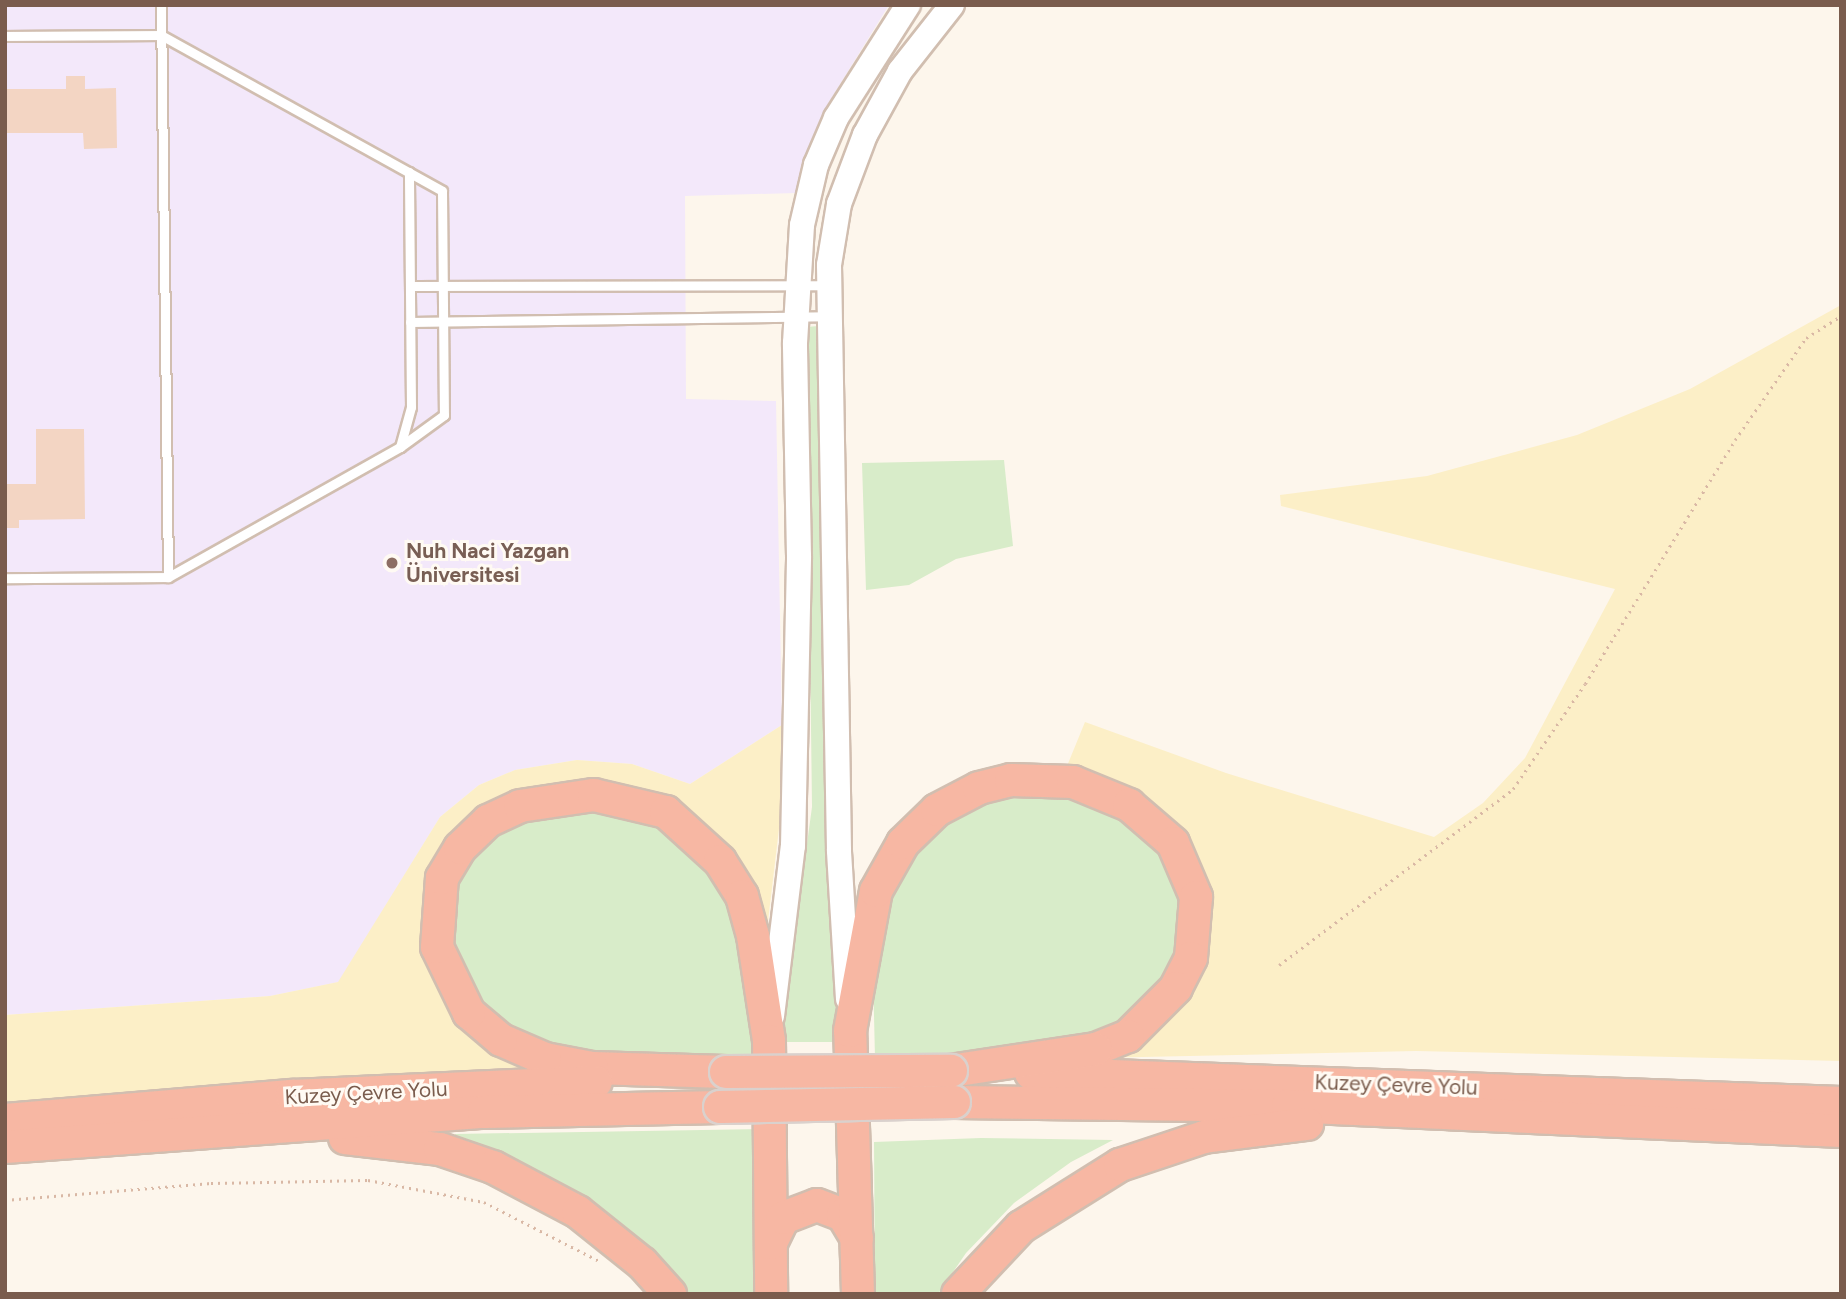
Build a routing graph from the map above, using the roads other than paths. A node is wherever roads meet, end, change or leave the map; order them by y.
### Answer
1 (161, 5) edge
2 (908, 5) edge
3 (952, 5) edge
4 (161, 35) junction
5 (5, 36) edge
6 (409, 172) junction
7 (798, 282) junction
8 (443, 285) junction
9 (828, 285) junction
10 (410, 286) junction
11 (829, 316) junction
12 (795, 318) junction
13 (410, 322) junction
14 (443, 323) junction
15 (400, 447) junction
16 (168, 577) junction
17 (5, 578) edge
18 (850, 1031) junction
19 (769, 1041) junction
20 (951, 1071) junction
21 (726, 1072) junction
22 (1841, 1103) edge
23 (5, 1120) edge
24 (1567, 1121) junction
25 (1841, 1131) edge
26 (39, 1144) junction
27 (5, 1147) edge
28 (857, 1238) junction
29 (771, 1243) junction
30 (670, 1294) edge
31 (771, 1294) edge
32 (858, 1294) edge
33 (958, 1294) edge

1 - 4 lane
2 - 7 street
3 - 9 street
4 - 5 lane
4 - 6 lane
4 - 16 lane
6 - 8 lane
6 - 10 lane
7 - 8 lane
7 - 9 lane
7 - 12 street
8 - 10 lane
8 - 14 lane
9 - 11 street
10 - 13 lane
11 - 12 lane
11 - 18 street
12 - 14 lane
12 - 19 street
13 - 14 lane
13 - 15 lane
14 - 15 lane
15 - 16 lane
16 - 17 lane
18 - 20 highway
18 - 28 highway
19 - 21 highway
19 - 29 highway
20 - 21 highway, bridge
20 - 22 highway, Kuzey Çevre Yolu
21 - 23 highway, Kuzey Çevre Yolu
24 - 25 highway, Kuzey Çevre Yolu
24 - 26 highway, Kuzey Çevre Yolu, bridge
24 - 33 highway
26 - 27 highway, Kuzey Çevre Yolu
26 - 30 highway
28 - 29 highway
28 - 32 highway
29 - 31 highway

